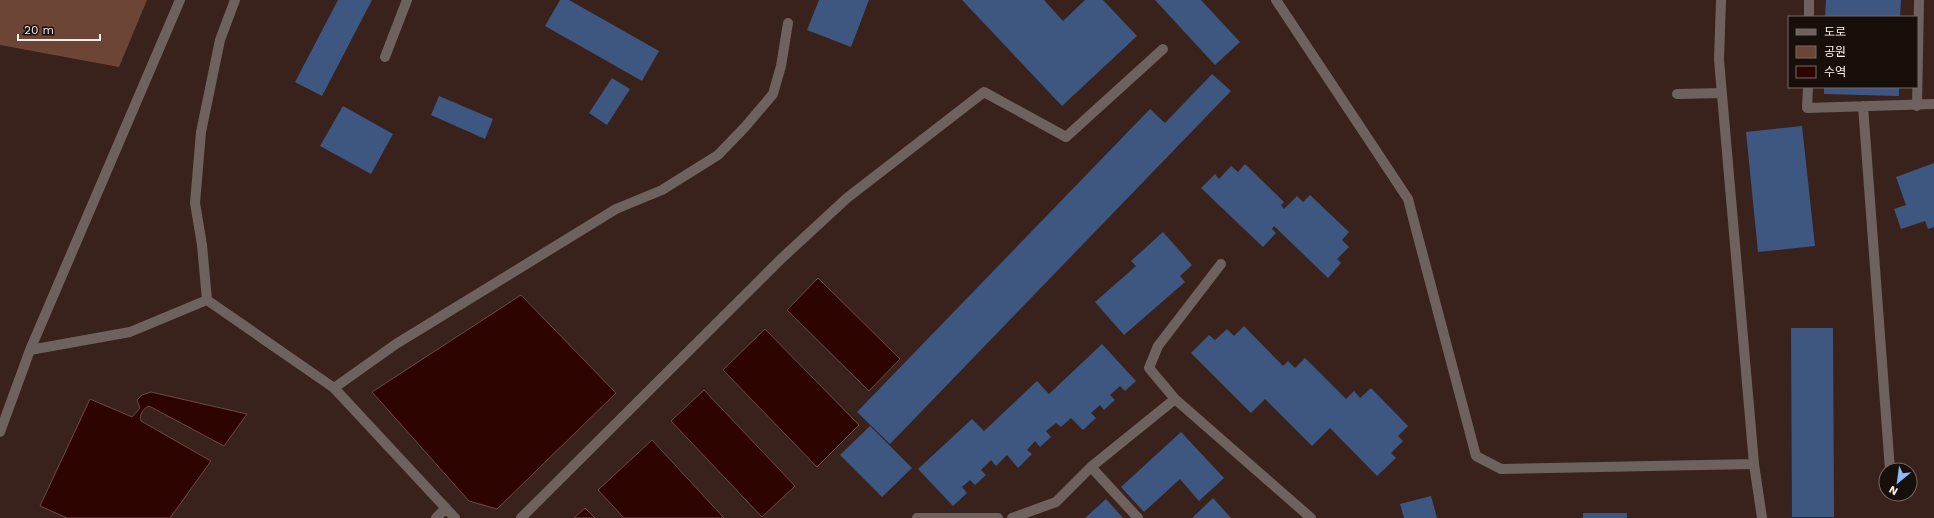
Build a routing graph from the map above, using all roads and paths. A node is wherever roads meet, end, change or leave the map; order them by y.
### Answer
1 (180, 0) edge
2 (235, 0) edge
3 (407, 0) edge
4 (1276, 0) edge
5 (1721, 0) edge
6 (1809, 0) edge
7 (1919, 0) edge
8 (1809, 16) edge
9 (788, 23) dead end
10 (1163, 49) dead end
11 (1918, 53) edge
12 (385, 57) dead end
13 (1808, 88) edge
14 (1917, 88) edge
15 (1722, 93) junction
16 (1677, 94) dead end
17 (1934, 104) edge
18 (1863, 106) junction
19 (1917, 106) junction
20 (1221, 264) dead end
21 (207, 300) junction
22 (30, 350) junction
23 (334, 388) junction
24 (1175, 399) junction
25 (0, 432) edge
26 (1889, 462) edge
27 (1754, 464) junction
28 (1091, 467) junction
29 (446, 508) junction
30 (436, 518) edge
31 (455, 518) edge
32 (521, 518) edge
33 (918, 518) edge
34 (998, 518) edge
35 (1012, 518) edge
36 (1138, 518) edge
37 (1311, 518) edge
38 (1762, 518) edge

1 - 22 street
2 - 21 street
3 - 12 street
4 - 27 street
5 - 15 street
6 - 8 street
7 - 11 street
9 - 23 street
10 - 32 street
13 - 18 street
14 - 19 street
15 - 16 street
15 - 27 street
17 - 19 street
18 - 19 street
18 - 26 street
20 - 24 street
21 - 22 street
21 - 23 street
22 - 25 street
23 - 29 street
24 - 28 street
24 - 37 street
27 - 38 street
28 - 35 street
28 - 36 street
29 - 30 street
29 - 31 street
33 - 34 street

